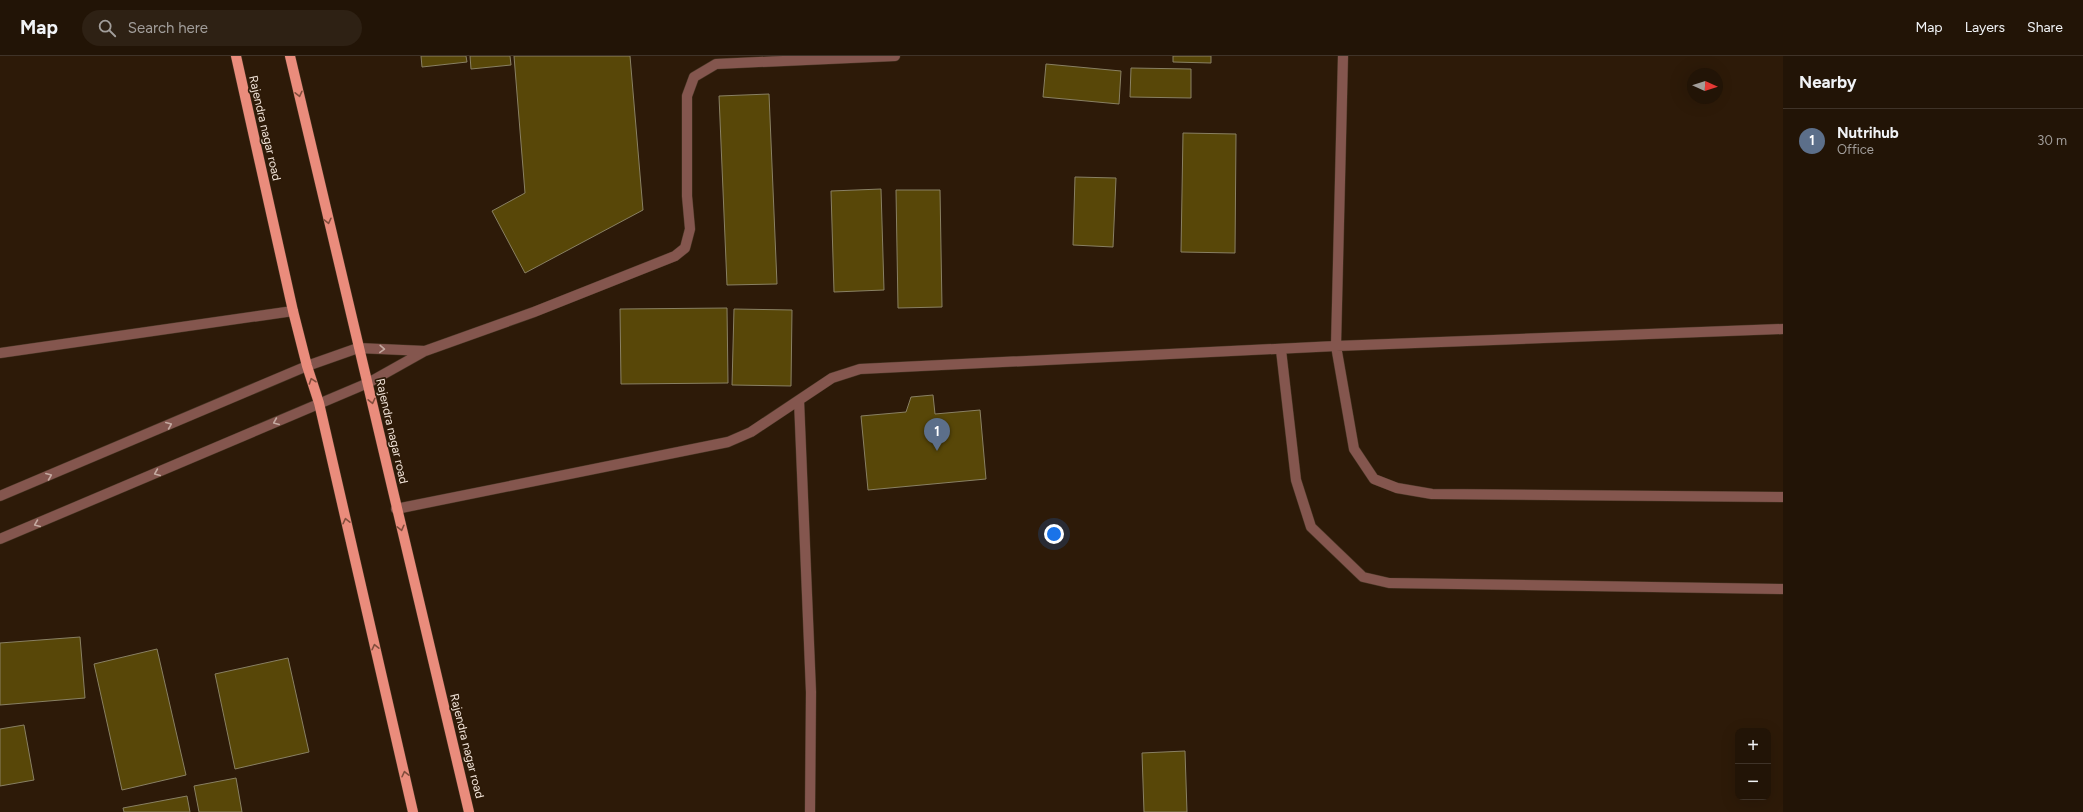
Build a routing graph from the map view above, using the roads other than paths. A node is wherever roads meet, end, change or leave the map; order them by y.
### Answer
1 (236, 56) edge
2 (290, 56) edge
3 (895, 56) edge
4 (1343, 56) edge
5 (294, 312) junction
6 (1783, 329) edge
7 (1336, 346) junction
8 (358, 348) junction
9 (1281, 350) junction
10 (425, 351) junction
11 (0, 353) edge
12 (307, 366) junction
13 (368, 383) junction
14 (799, 400) junction
15 (319, 403) junction
16 (0, 496) edge
17 (1783, 497) edge
18 (396, 509) junction
19 (0, 539) edge
20 (1783, 589) edge
21 (413, 812) edge
22 (470, 812) edge
23 (810, 812) edge

1 - 5 main road, Rajendra nagar road
2 -> 8 main road, Rajendra nagar road
3 - 10 street
4 - 7 street
5 - 11 street
5 - 12 main road, Rajendra nagar road
6 - 7 street
7 - 9 street
7 - 17 street
8 -> 10 street
8 - 12 street
8 - 13 main road, Rajendra nagar road
9 - 14 street
9 - 20 street
10 - 13 street
15 -> 12 main road, Rajendra nagar road
16 -> 12 street
13 - 15 street
13 -> 18 main road, Rajendra nagar road
14 - 18 street
14 - 23 street
15 -> 19 street
21 -> 15 main road, Rajendra nagar road
18 -> 22 main road, Rajendra nagar road

